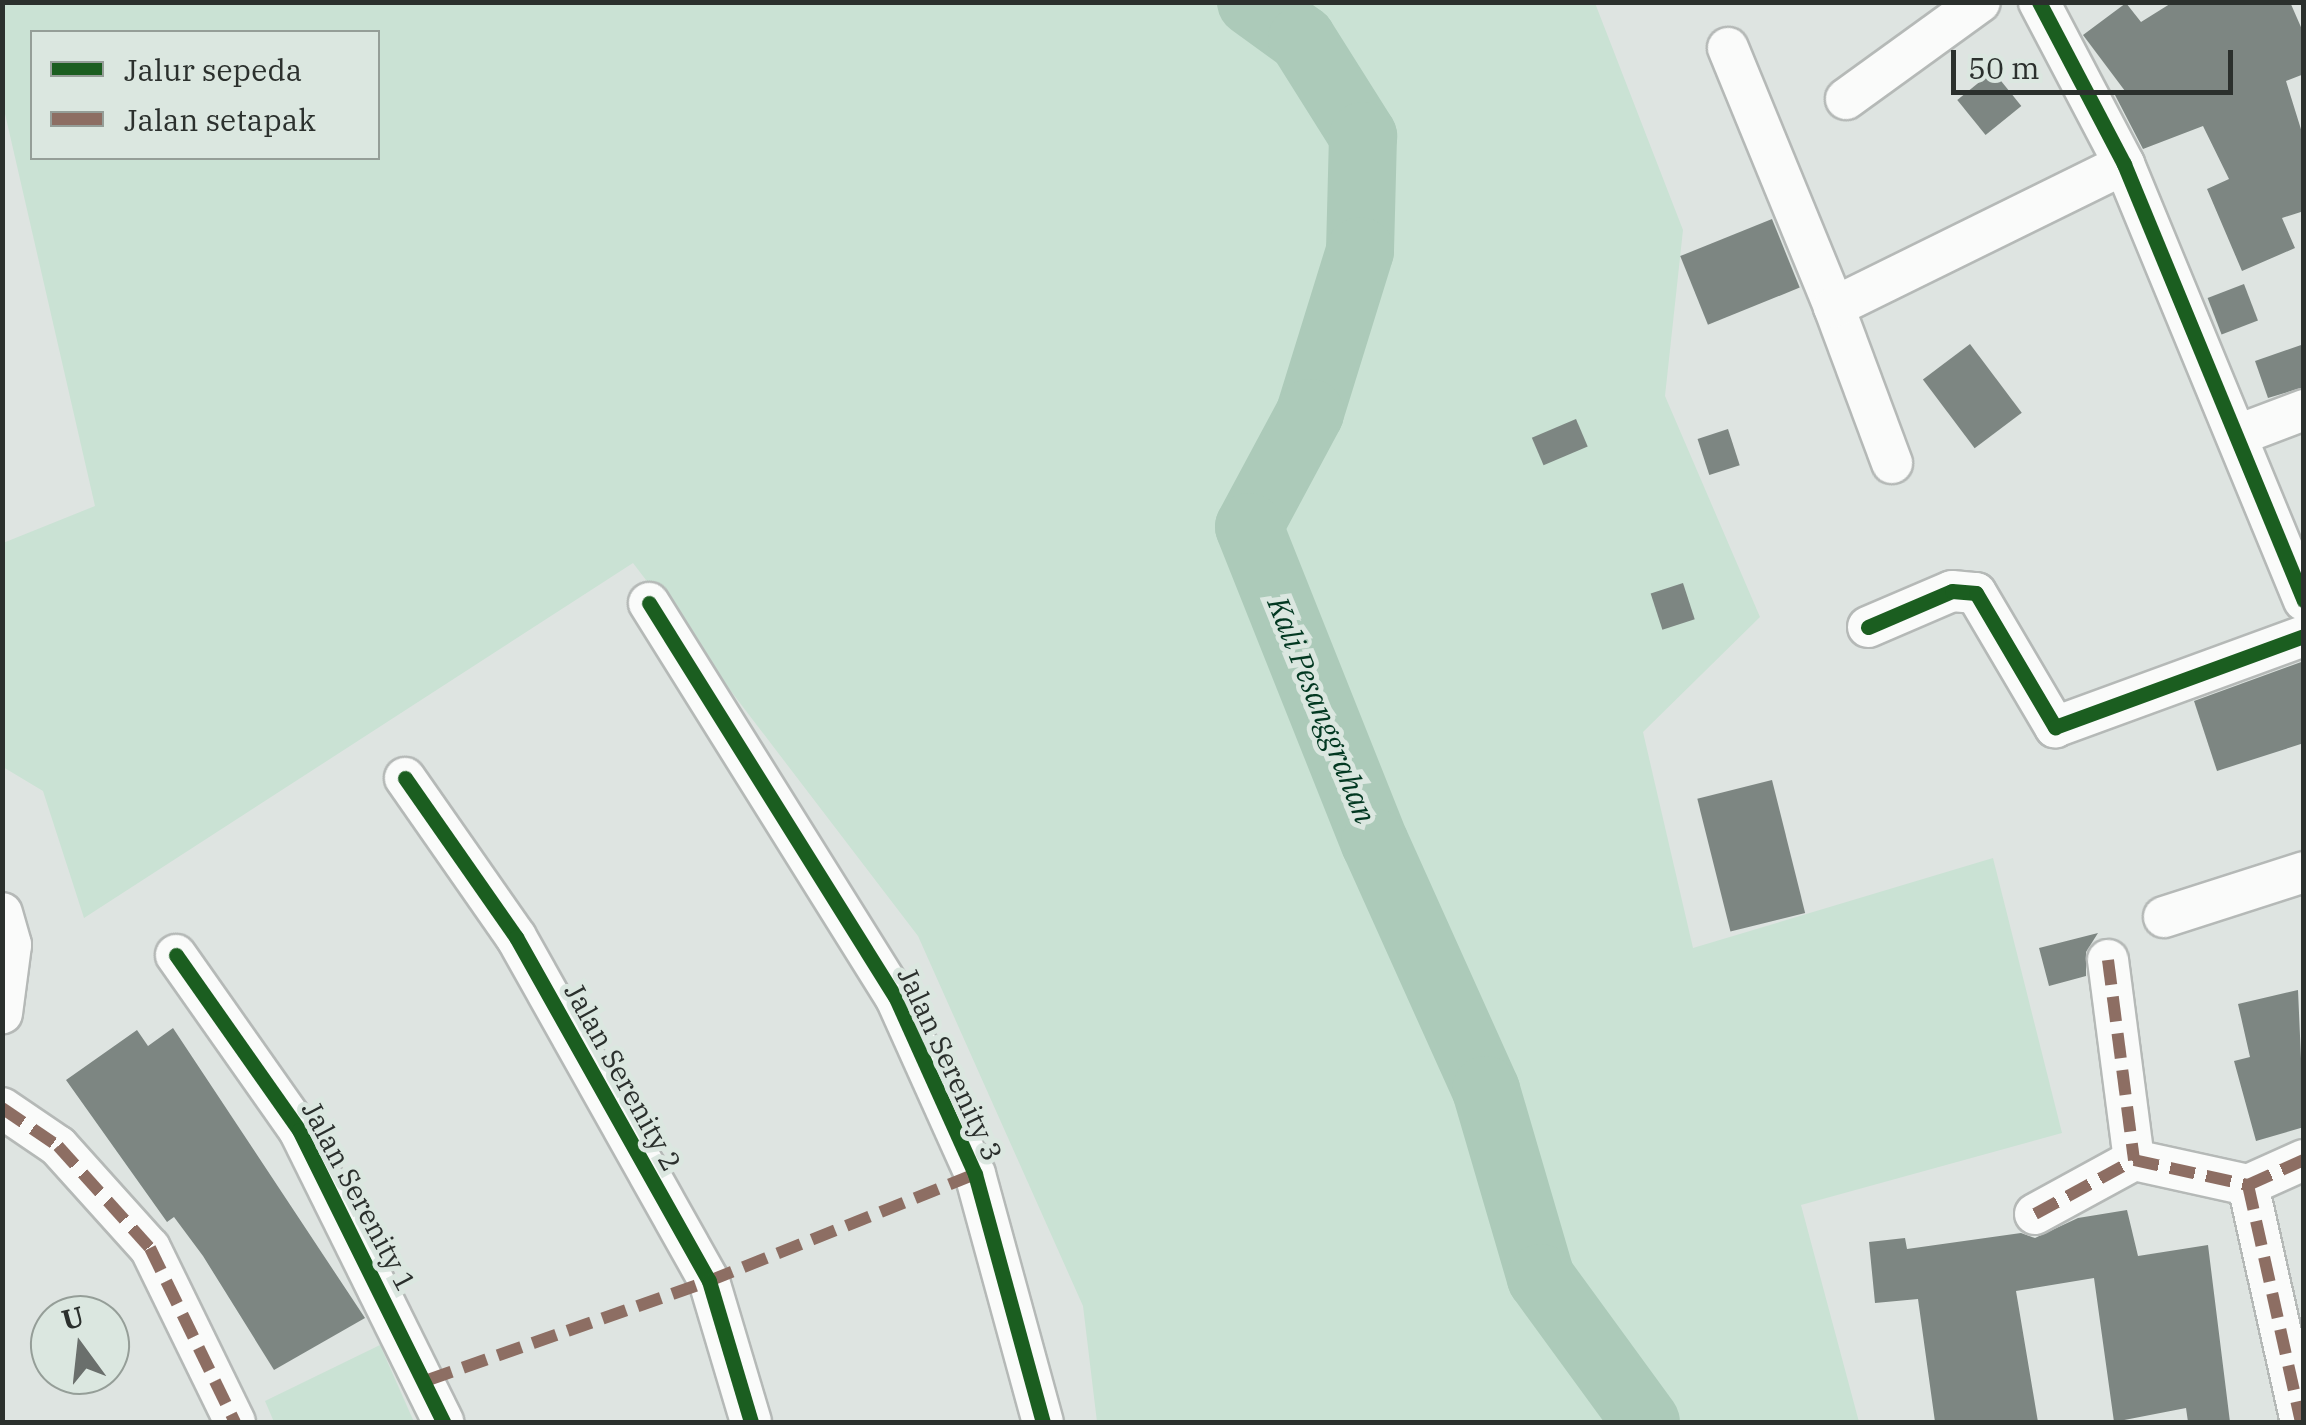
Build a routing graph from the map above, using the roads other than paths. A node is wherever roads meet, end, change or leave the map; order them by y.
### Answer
1 (1980, 2) edge
2 (2039, 2) edge
3 (1728, 48) dead end
4 (1846, 99) dead end
5 (2124, 164) junction
6 (1834, 307) junction
7 (2304, 410) edge
8 (2238, 435) junction
9 (1892, 462) dead end
10 (2304, 600) edge
11 (649, 604) dead end
12 (1868, 627) dead end
13 (2304, 636) edge
14 (405, 778) dead end
15 (2304, 872) edge
16 (2, 913) edge
17 (2164, 917) dead end
18 (176, 956) dead end
19 (2108, 960) dead end
20 (2, 1012) edge
21 (2, 1108) edge
22 (2134, 1160) junction
23 (2304, 1160) edge
24 (2248, 1185) junction
25 (2035, 1214) dead end
26 (235, 1422) edge
27 (444, 1422) edge
28 (750, 1422) edge
29 (1043, 1422) edge
30 (2301, 1422) edge

1 - 4 street
2 - 5 street
3 - 6 street
5 - 6 street
5 - 8 street
6 - 9 street
7 - 8 street
8 - 10 street
11 - 29 street, Jalan Serenity 3
12 - 13 street
14 - 28 street, Jalan Serenity 2
15 - 17 street
16 - 20 street
18 - 27 street, Jalan Serenity 1
19 - 22 street
21 - 26 street
22 - 24 street
22 - 25 street
23 - 24 street
24 - 30 street

